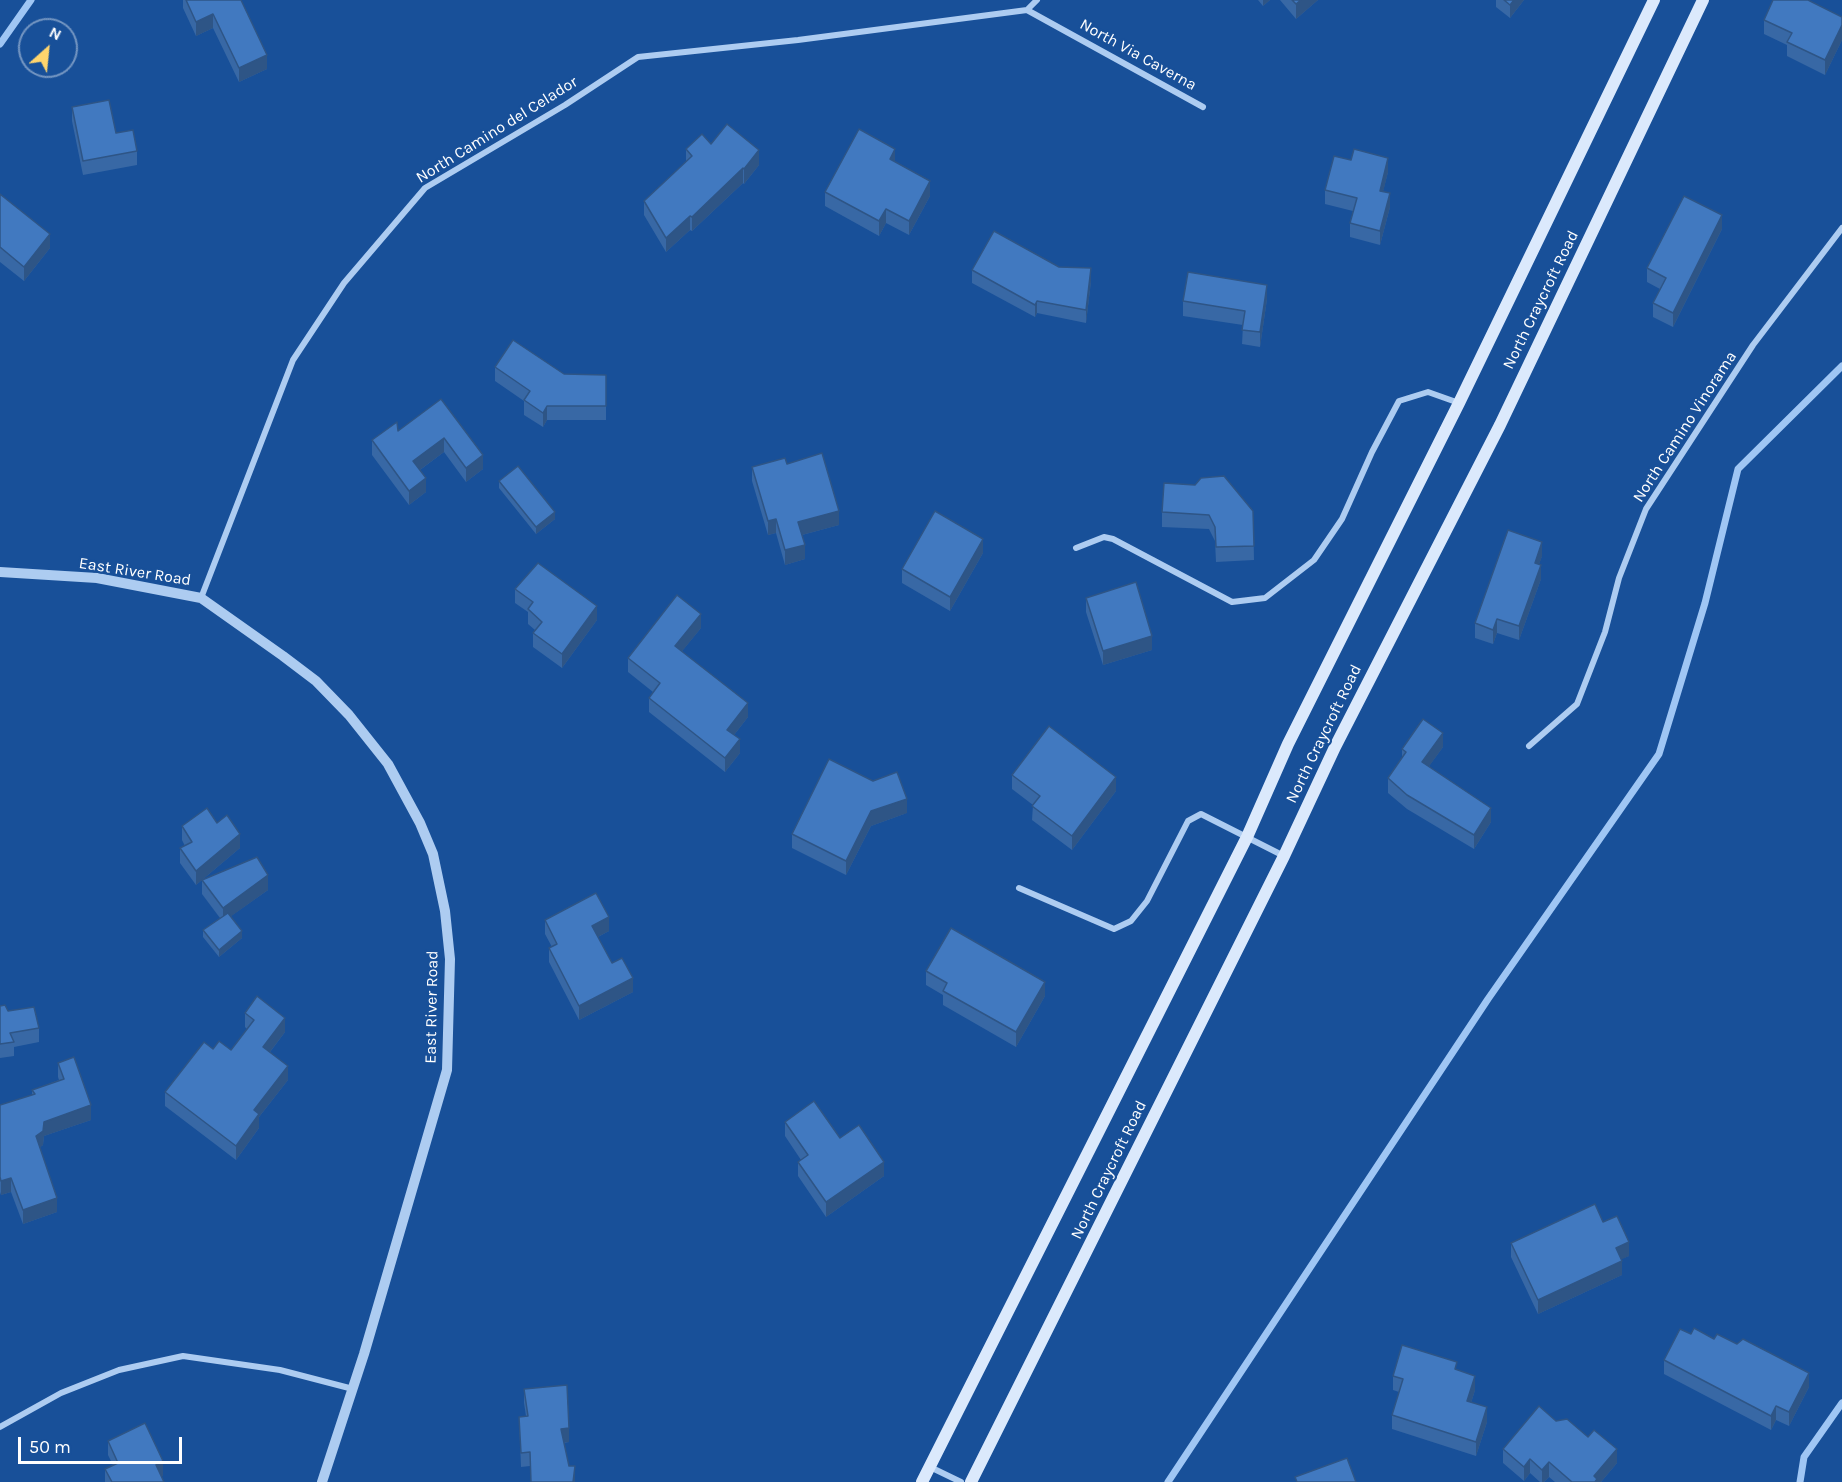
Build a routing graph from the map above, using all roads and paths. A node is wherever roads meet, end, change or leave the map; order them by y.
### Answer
1 (1036, 0) edge
2 (1654, 0) edge
3 (1703, 0) edge
4 (1027, 10) junction
5 (1203, 107) dead end
6 (1842, 228) edge
7 (1459, 404) junction
8 (1076, 548) dead end
9 (0, 572) edge
10 (201, 598) junction
11 (1529, 746) dead end
12 (1247, 837) junction
13 (1284, 856) junction
14 (1019, 888) dead end
15 (353, 1389) junction
16 (0, 1427) edge
17 (930, 1466) junction
18 (322, 1482) edge
19 (922, 1482) edge
20 (961, 1482) edge
21 (971, 1482) edge

1 - 4 street
2 - 7 main road, North Craycroft Road
3 - 13 main road, North Craycroft Road
4 - 5 street, North Via Caverna
4 - 10 street, North Camino del Celador
6 - 11 street, North Camino Vinorama
7 - 8 street
7 - 12 main road, North Craycroft Road
9 - 10 street, East River Road
10 - 15 street, East River Road
12 - 13 street
12 - 14 street
12 - 17 main road, North Craycroft Road
13 - 21 main road, North Craycroft Road
15 - 16 street
15 - 18 street, East River Road
17 - 19 main road, North Craycroft Road
17 - 20 street

